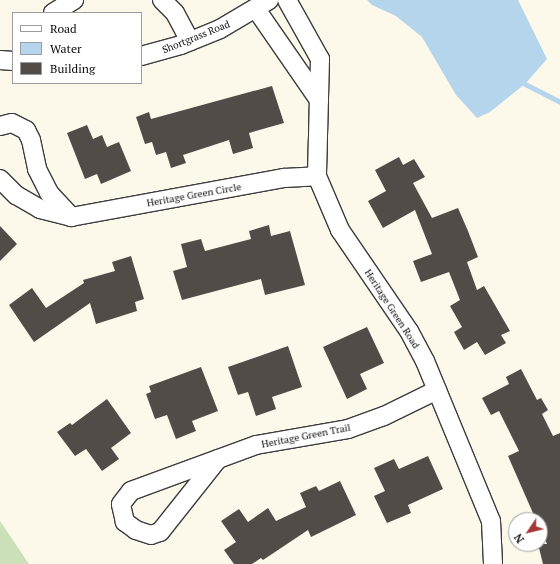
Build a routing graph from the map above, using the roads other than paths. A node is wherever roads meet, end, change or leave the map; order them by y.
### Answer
1 (74, 0) edge
2 (162, 0) edge
3 (287, 0) edge
4 (263, 4) edge
5 (55, 12) edge
6 (190, 41) junction
7 (142, 56) edge
8 (0, 60) edge
9 (12, 61) edge
10 (319, 100) junction
11 (0, 126) edge
12 (317, 176) junction
13 (0, 179) edge
14 (71, 217) junction
15 (437, 390) junction
16 (218, 460) junction
17 (493, 564) edge

1 - 5 street
2 - 6 street
3 - 10 street, Heritage Green Road
4 - 6 street, Shortgrass Road
4 - 10 street
6 - 7 street, Shortgrass Road
8 - 9 street
10 - 12 street, Heritage Green Road
11 - 14 street
12 - 14 street, Heritage Green Circle
12 - 15 street, Heritage Green Road
13 - 14 street, Heritage Green Circle
15 - 16 street, Heritage Green Trail
15 - 17 street, Heritage Green Road
16 - 16 street, Heritage Green Trail

